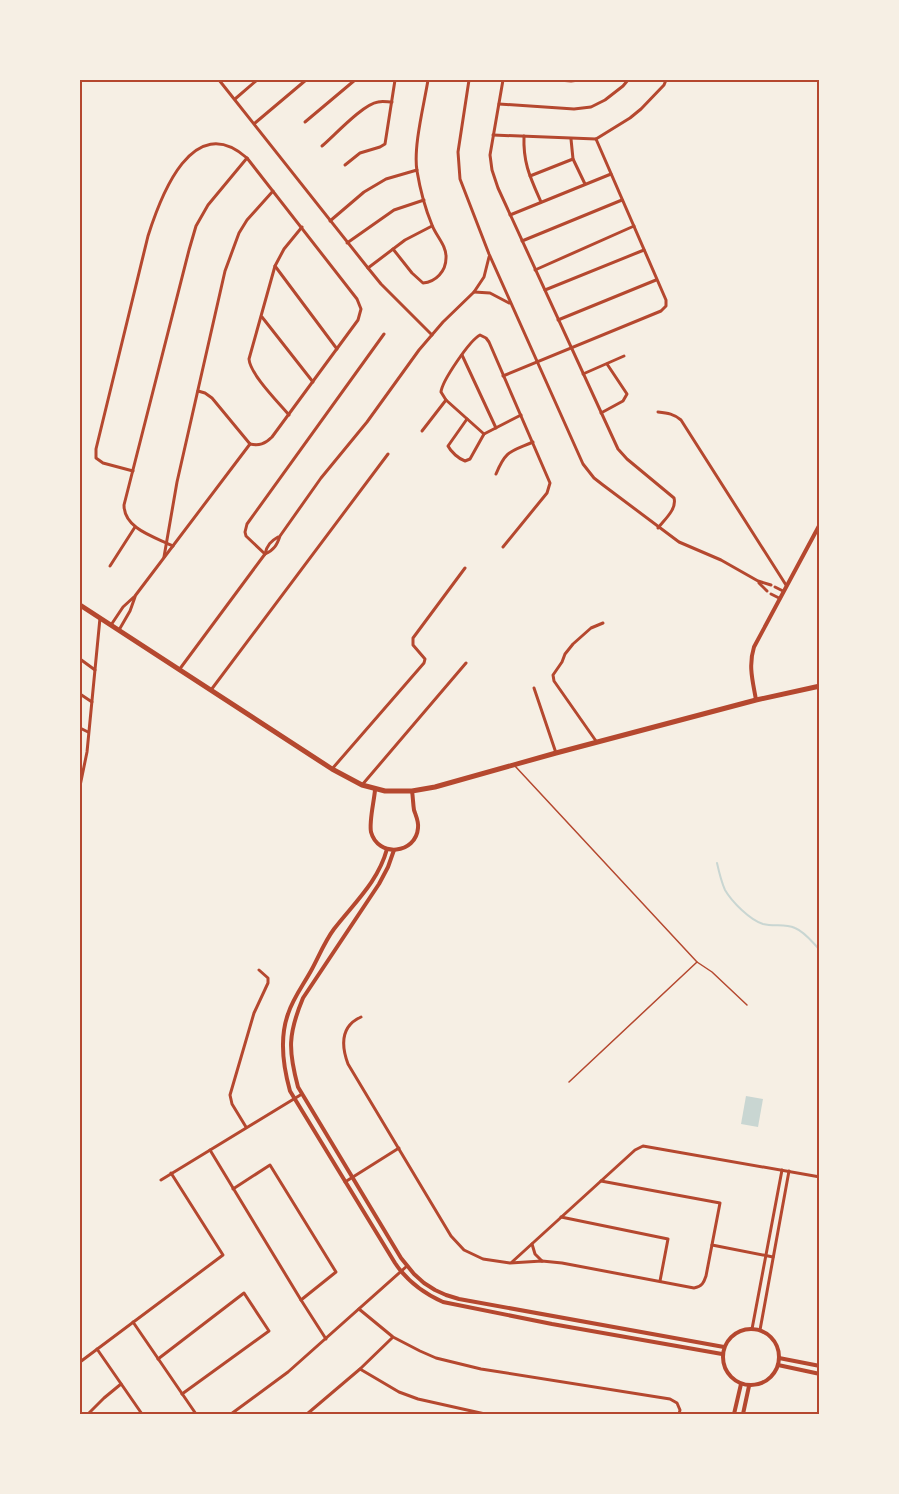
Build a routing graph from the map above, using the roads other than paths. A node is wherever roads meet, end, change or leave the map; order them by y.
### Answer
1 (219, 80) edge
2 (257, 80) edge
3 (306, 80) edge
4 (355, 80) edge
5 (395, 80) edge
6 (428, 80) edge
7 (469, 80) edge
8 (503, 80) edge
9 (559, 80) edge
10 (579, 80) edge
11 (628, 80) edge
12 (666, 80) edge
13 (235, 99) junction
14 (392, 102) junction
15 (499, 104) junction
16 (305, 122) dead end
17 (254, 123) junction
18 (493, 135) junction
19 (524, 136) junction
20 (571, 139) junction
21 (596, 139) junction
22 (322, 146) dead end
23 (247, 158) junction
24 (573, 159) junction
25 (345, 165) dead end
26 (417, 170) junction
27 (611, 174) junction
28 (529, 176) junction
29 (585, 184) junction
30 (273, 191) junction
31 (424, 200) junction
32 (622, 200) junction
33 (540, 202) junction
34 (510, 215) junction
35 (330, 221) junction
36 (432, 226) junction
37 (634, 226) junction
38 (302, 227) junction
39 (522, 241) junction
40 (347, 243) junction
41 (393, 249) junction
42 (644, 250) junction
43 (489, 254) junction
44 (275, 266) junction
45 (368, 268) junction
46 (535, 270) junction
47 (657, 279) junction
48 (544, 291) junction
49 (474, 292) junction
50 (511, 304) junction
51 (261, 316) junction
52 (558, 320) junction
53 (384, 334) dead end
54 (432, 335) junction
55 (571, 348) junction
56 (337, 349) junction
57 (462, 355) junction
58 (624, 356) dead end
59 (537, 362) junction
60 (607, 363) junction
61 (583, 374) junction
62 (503, 376) junction
63 (313, 382) junction
64 (198, 391) junction
65 (446, 400) junction
66 (658, 412) dead end
67 (601, 413) junction
68 (289, 415) junction
69 (521, 416) junction
70 (468, 419) junction
71 (496, 428) junction
72 (422, 431) dead end
73 (484, 434) junction
74 (532, 442) junction
75 (250, 444) junction
76 (388, 454) dead end
77 (133, 471) junction
78 (496, 474) dead end
79 (819, 524) edge
80 (135, 527) junction
81 (658, 528) junction
82 (167, 543) junction
83 (173, 546) junction
84 (503, 547) dead end
85 (265, 554) junction
86 (164, 557) junction
87 (110, 566) dead end
88 (465, 568) dead end
89 (758, 582) junction
90 (771, 585) dead end
91 (786, 585) junction
92 (776, 587) dead end
93 (783, 591) junction
94 (135, 596) junction
95 (779, 598) junction
96 (80, 605) edge
97 (100, 618) junction
98 (603, 623) dead end
99 (111, 626) junction
100 (118, 630) junction
101 (80, 659) edge
102 (466, 663) dead end
103 (95, 670) junction
104 (179, 670) junction
105 (819, 686) edge
106 (534, 688) dead end
107 (211, 690) junction
108 (80, 694) edge
109 (756, 700) junction
110 (92, 702) junction
111 (80, 728) edge
112 (88, 732) junction
113 (597, 743) junction
114 (556, 753) junction
115 (515, 765) junction
116 (332, 769) junction
117 (362, 785) junction
118 (80, 786) edge
119 (375, 790) junction
120 (412, 791) junction
121 (387, 849) junction
122 (394, 850) junction
123 (379, 871) junction
124 (385, 874) junction
125 (697, 962) junction
126 (259, 970) dead end
127 (747, 1005) dead end
128 (362, 1017) dead end
129 (569, 1082) dead end
130 (302, 1094) junction
131 (295, 1098) junction
132 (246, 1127) junction
133 (399, 1148) junction
134 (210, 1150) junction
135 (782, 1170) junction
136 (789, 1171) junction
137 (171, 1173) junction
138 (352, 1177) junction
139 (819, 1177) edge
140 (161, 1179) dead end
141 (601, 1181) junction
142 (345, 1182) junction
143 (233, 1189) junction
144 (561, 1217) junction
145 (532, 1244) junction
146 (712, 1245) junction
147 (766, 1256) junction
148 (773, 1257) junction
149 (542, 1261) junction
150 (510, 1263) junction
151 (407, 1266) junction
152 (401, 1272) junction
153 (660, 1281) junction
154 (301, 1300) junction
155 (360, 1309) junction
156 (132, 1322) junction
157 (752, 1329) junction
158 (760, 1330) junction
159 (393, 1337) junction
160 (326, 1339) junction
161 (724, 1347) junction
162 (96, 1348) junction
163 (722, 1354) junction
164 (779, 1358) junction
165 (158, 1359) junction
166 (80, 1362) edge
167 (778, 1365) junction
168 (819, 1366) edge
169 (360, 1370) junction
170 (819, 1374) edge
171 (121, 1384) junction
172 (741, 1384) junction
173 (749, 1386) junction
174 (182, 1394) junction
175 (87, 1414) edge
176 (142, 1414) edge
177 (196, 1414) edge
178 (231, 1414) edge
179 (307, 1414) edge
180 (485, 1414) edge
181 (679, 1414) edge
182 (734, 1414) edge
183 (743, 1414) edge

1 - 13 street
2 - 13 street
3 - 17 street
4 - 16 street
5 - 14 street
6 - 26 street
7 - 43 street
8 - 15 street
9 - 10 street
11 - 15 street
12 - 21 street
13 - 17 street
14 - 22 street
14 - 25 street
15 - 18 street
17 - 35 street
18 - 19 street
18 - 34 street
19 - 20 street
19 - 28 street
20 - 21 street
20 - 24 street
21 - 27 street
23 - 30 street
23 - 77 street
23 - 77 street
24 - 28 street
24 - 29 street
26 - 31 street
26 - 35 street
27 - 29 street
27 - 32 street
28 - 33 street
29 - 33 street
30 - 38 street
30 - 64 street
31 - 36 street
31 - 40 street
32 - 37 street
32 - 39 street
33 - 34 street
34 - 39 street
35 - 40 street
36 - 41 street
36 - 41 street
37 - 42 street
37 - 46 street
38 - 44 street
38 - 56 street
39 - 46 street
40 - 45 street
41 - 45 street
42 - 47 street
42 - 48 street
43 - 49 street
43 - 50 street
44 - 51 street
44 - 56 street
45 - 54 street
46 - 48 street
47 - 52 street
47 - 55 street
48 - 52 street
49 - 50 street
49 - 54 street
50 - 59 street
51 - 63 street
51 - 68 street
52 - 55 street
53 - 85 street
54 - 85 street
55 - 59 street
55 - 61 street
56 - 63 street
57 - 62 street
57 - 65 street
57 - 71 street
58 - 60 street
59 - 62 street
59 - 81 street
60 - 61 street
60 - 67 street
61 - 67 street
62 - 69 street
63 - 68 street
64 - 75 street
64 - 82 street
65 - 70 street
65 - 72 street
66 - 91 street
67 - 81 street
68 - 75 street
69 - 71 street
69 - 74 street
70 - 73 street
70 - 73 street
71 - 73 street
74 - 78 street
74 - 84 street
75 - 83 street
76 - 107 street
77 - 80 street
79 - 91 street
80 - 82 street
80 - 87 street
81 - 89 street
82 - 83 street
82 - 86 street
83 - 86 street
85 - 104 street
86 - 94 street
88 - 116 street
89 - 90 street
89 - 95 street
91 - 93 street
92 - 93 street
93 - 95 street
94 - 99 street
94 - 100 street
95 - 109 street
96 - 97 main road
97 - 99 main road
97 - 103 street
98 - 113 street
99 - 100 main road
100 - 104 main road
101 - 103 street
102 - 117 street
103 - 110 street
104 - 107 main road
105 - 109 main road
106 - 114 street
107 - 116 main road
108 - 110 street
109 - 113 main road
110 - 112 street
111 - 112 street
112 - 118 street
113 - 114 main road
114 - 115 main road
115 - 120 main road
115 - 125 lane
116 - 117 main road
117 - 119 main road
119 - 120 main road
119 - 121 street
120 - 122 street
121 - 122 street
121 - 123 street
122 - 124 street
123 - 124 street
123 - 131 street
124 - 130 street
125 - 127 lane
125 - 129 lane
126 - 132 street
128 - 133 street
130 - 131 street
130 - 138 street
131 - 132 street
131 - 142 street
132 - 134 street
133 - 138 street
133 - 150 street
134 - 137 street
134 - 143 street
135 - 136 street
135 - 141 street
135 - 147 street
136 - 139 street
136 - 148 street
137 - 140 street
137 - 156 street
138 - 142 street
138 - 151 street
141 - 144 street
141 - 146 street
142 - 152 street
143 - 154 street
143 - 154 street
144 - 145 street
144 - 153 street
145 - 149 street
145 - 150 street
146 - 147 street
146 - 153 street
147 - 148 street
147 - 157 street
148 - 158 street
149 - 150 street
149 - 153 street
151 - 152 street
151 - 161 street
152 - 155 street
152 - 163 street
154 - 160 street
155 - 159 street
155 - 160 street
156 - 162 street
156 - 165 street
157 - 158 street
157 - 161 street
158 - 164 street
159 - 169 street
159 - 181 street
160 - 178 street
161 - 163 street
162 - 166 street
162 - 171 street
163 - 172 street
164 - 167 street
164 - 168 street
165 - 174 street
165 - 174 street
167 - 170 street
167 - 173 street
169 - 179 street
169 - 180 street
171 - 175 street
171 - 176 street
172 - 173 street
172 - 182 street
173 - 183 street
174 - 177 street

